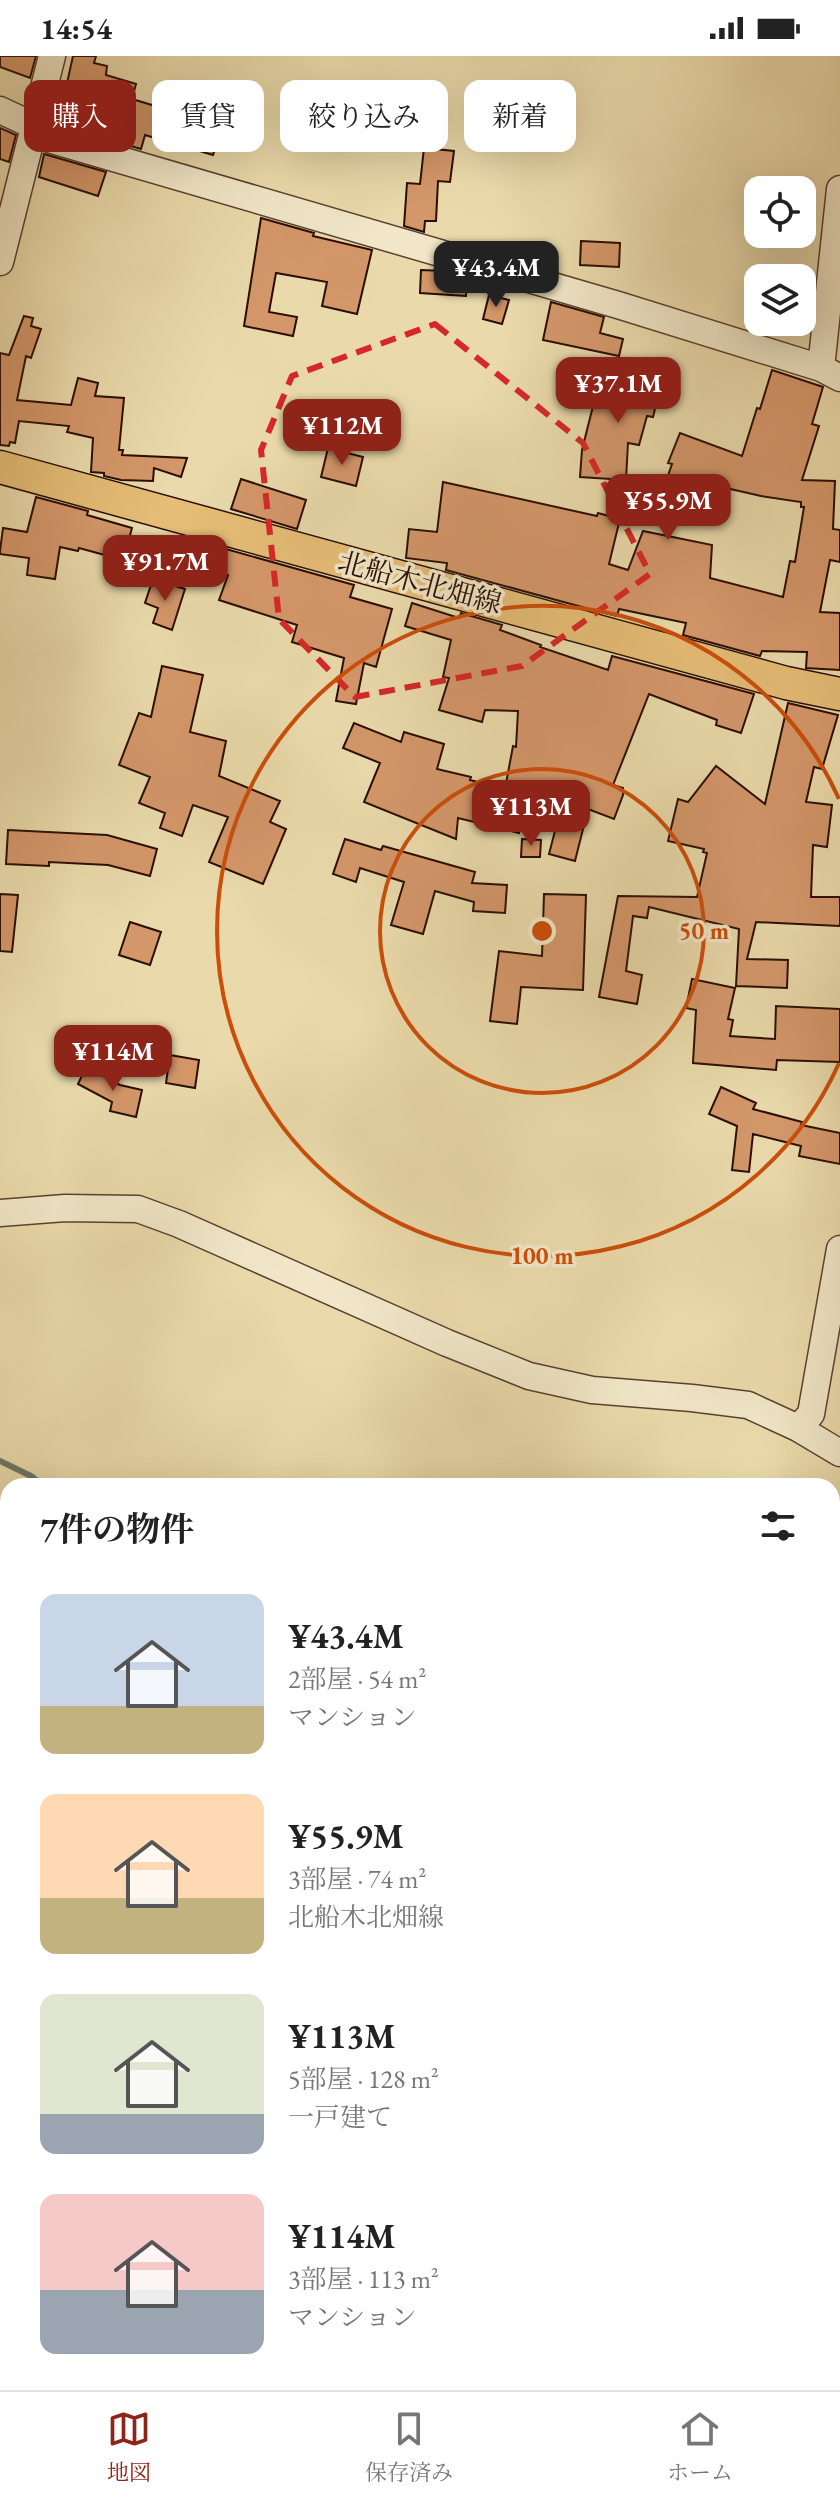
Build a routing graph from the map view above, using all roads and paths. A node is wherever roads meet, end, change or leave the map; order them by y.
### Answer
1 (52, 56) edge
2 (46, 80) edge
3 (0, 110) edge
4 (24, 121) edge
5 (28, 152) edge
6 (93, 152) edge
7 (840, 189) edge
8 (0, 262) edge
9 (830, 373) edge
10 (0, 467) edge
11 (840, 694) edge
12 (0, 1213) edge
13 (840, 1249) edge
14 (798, 1428) junction
15 (840, 1453) edge

1 - 2 street
3 - 4 street
5 - 8 street
6 - 9 street
7 - 9 street
10 - 11 main road, 北船木北畑線
12 - 14 street
13 - 14 street
14 - 15 street

